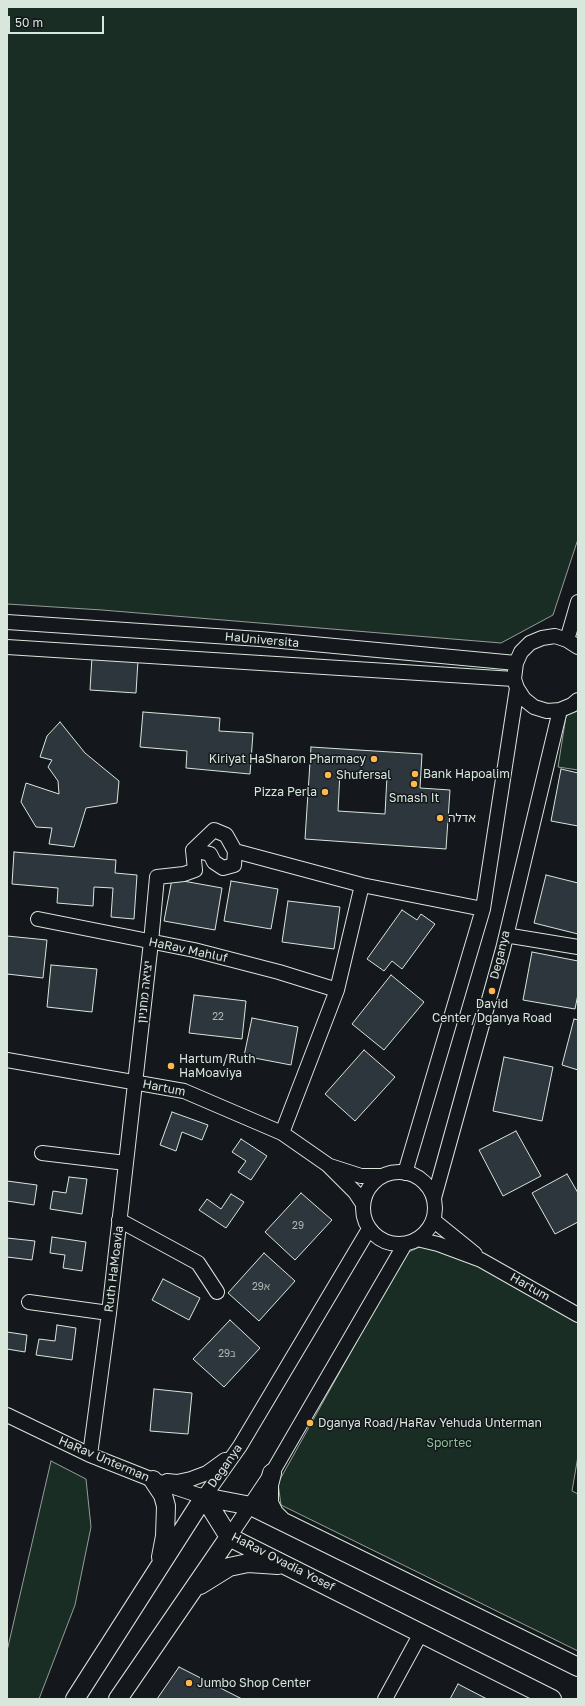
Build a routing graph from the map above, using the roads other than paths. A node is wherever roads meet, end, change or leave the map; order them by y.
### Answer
1 (578, 602) edge
2 (7, 622) edge
3 (573, 643) edge
4 (7, 647) edge
5 (516, 663) junction
6 (516, 684) junction
7 (578, 700) edge
8 (560, 710) junction
9 (193, 850) junction
10 (235, 850) junction
11 (362, 885) junction
12 (483, 910) junction
13 (38, 919) dead end
14 (511, 936) dead end
15 (151, 942) junction
16 (578, 947) edge
17 (337, 990) junction
18 (7, 1060) edge
19 (135, 1082) junction
20 (282, 1133) junction
21 (42, 1153) dead end
22 (126, 1163) junction
23 (328, 1165) junction
24 (405, 1173) junction
25 (382, 1176) junction
26 (434, 1198) junction
27 (363, 1204) junction
28 (119, 1220) junction
29 (433, 1220) junction
30 (369, 1229) junction
31 (411, 1242) junction
32 (481, 1260) junction
33 (217, 1292) dead end
34 (29, 1302) dead end
35 (109, 1313) junction
36 (578, 1315) edge
37 (7, 1415) edge
38 (240, 1446) junction
39 (90, 1455) junction
40 (272, 1473) junction
41 (153, 1480) junction
42 (204, 1497) junction
43 (251, 1506) junction
44 (282, 1522) junction
45 (229, 1537) junction
46 (289, 1566) junction
47 (158, 1570) junction
48 (191, 1592) junction
49 (422, 1633) junction
50 (578, 1667) edge
51 (75, 1699) edge
52 (118, 1699) edge
53 (385, 1699) edge
54 (552, 1699) edge

1 - 3 street
2 - 5 street, HaUniversita
3 - 5 street
4 - 6 street, HaUniversita
5 - 6 street
6 - 8 street
6 - 12 street
7 - 8 street
8 - 26 street, Deganya
9 - 10 street
9 - 10 street
9 - 15 street, יציאה מחניון
10 - 11 street
11 - 12 street
11 - 17 street
12 - 24 street
13 - 15 street, HaRav Mahluf
14 - 16 street
15 - 17 street, HaRav Mahluf
15 - 19 street, יציאה מחניון
17 - 20 street
18 - 19 street, Hartum
19 - 20 street, Hartum
19 - 22 street, Ruth HaMoavia
20 - 23 street, Hartum
21 - 22 street
22 - 28 street, Ruth HaMoavia
23 - 25 street, Hartum
23 - 27 street, Hartum
24 - 25 street
24 - 26 street
25 - 27 street
26 - 29 street
27 - 30 street
28 - 33 street
28 - 35 street, Ruth HaMoavia
29 - 31 street
29 - 32 street, Hartum
30 - 31 street
30 - 38 street, Deganya
31 - 32 street, Hartum
31 - 40 street
32 - 36 street, Hartum
34 - 35 street
35 - 39 street, Ruth HaMoavia
37 - 39 street, HaRav Unterman
38 - 41 street
38 - 42 street, Deganya
39 - 41 street, HaRav Unterman
40 - 43 street
40 - 44 main road
41 - 42 street, HaRav Unterman
41 - 47 main road
42 - 43 main road
42 - 45 main road, HaRav Ovadia Yosef
42 - 47 main road, Deganya
43 - 44 main road
43 - 45 street
44 - 50 main road
45 - 46 main road, HaRav Ovadia Yosef
45 - 48 main road
46 - 48 main road
46 - 49 main road, HaRav Ovadia Yosef
47 - 51 main road, Deganya
48 - 52 main road
49 - 53 street
49 - 54 main road, HaRav Ovadia Yosef

